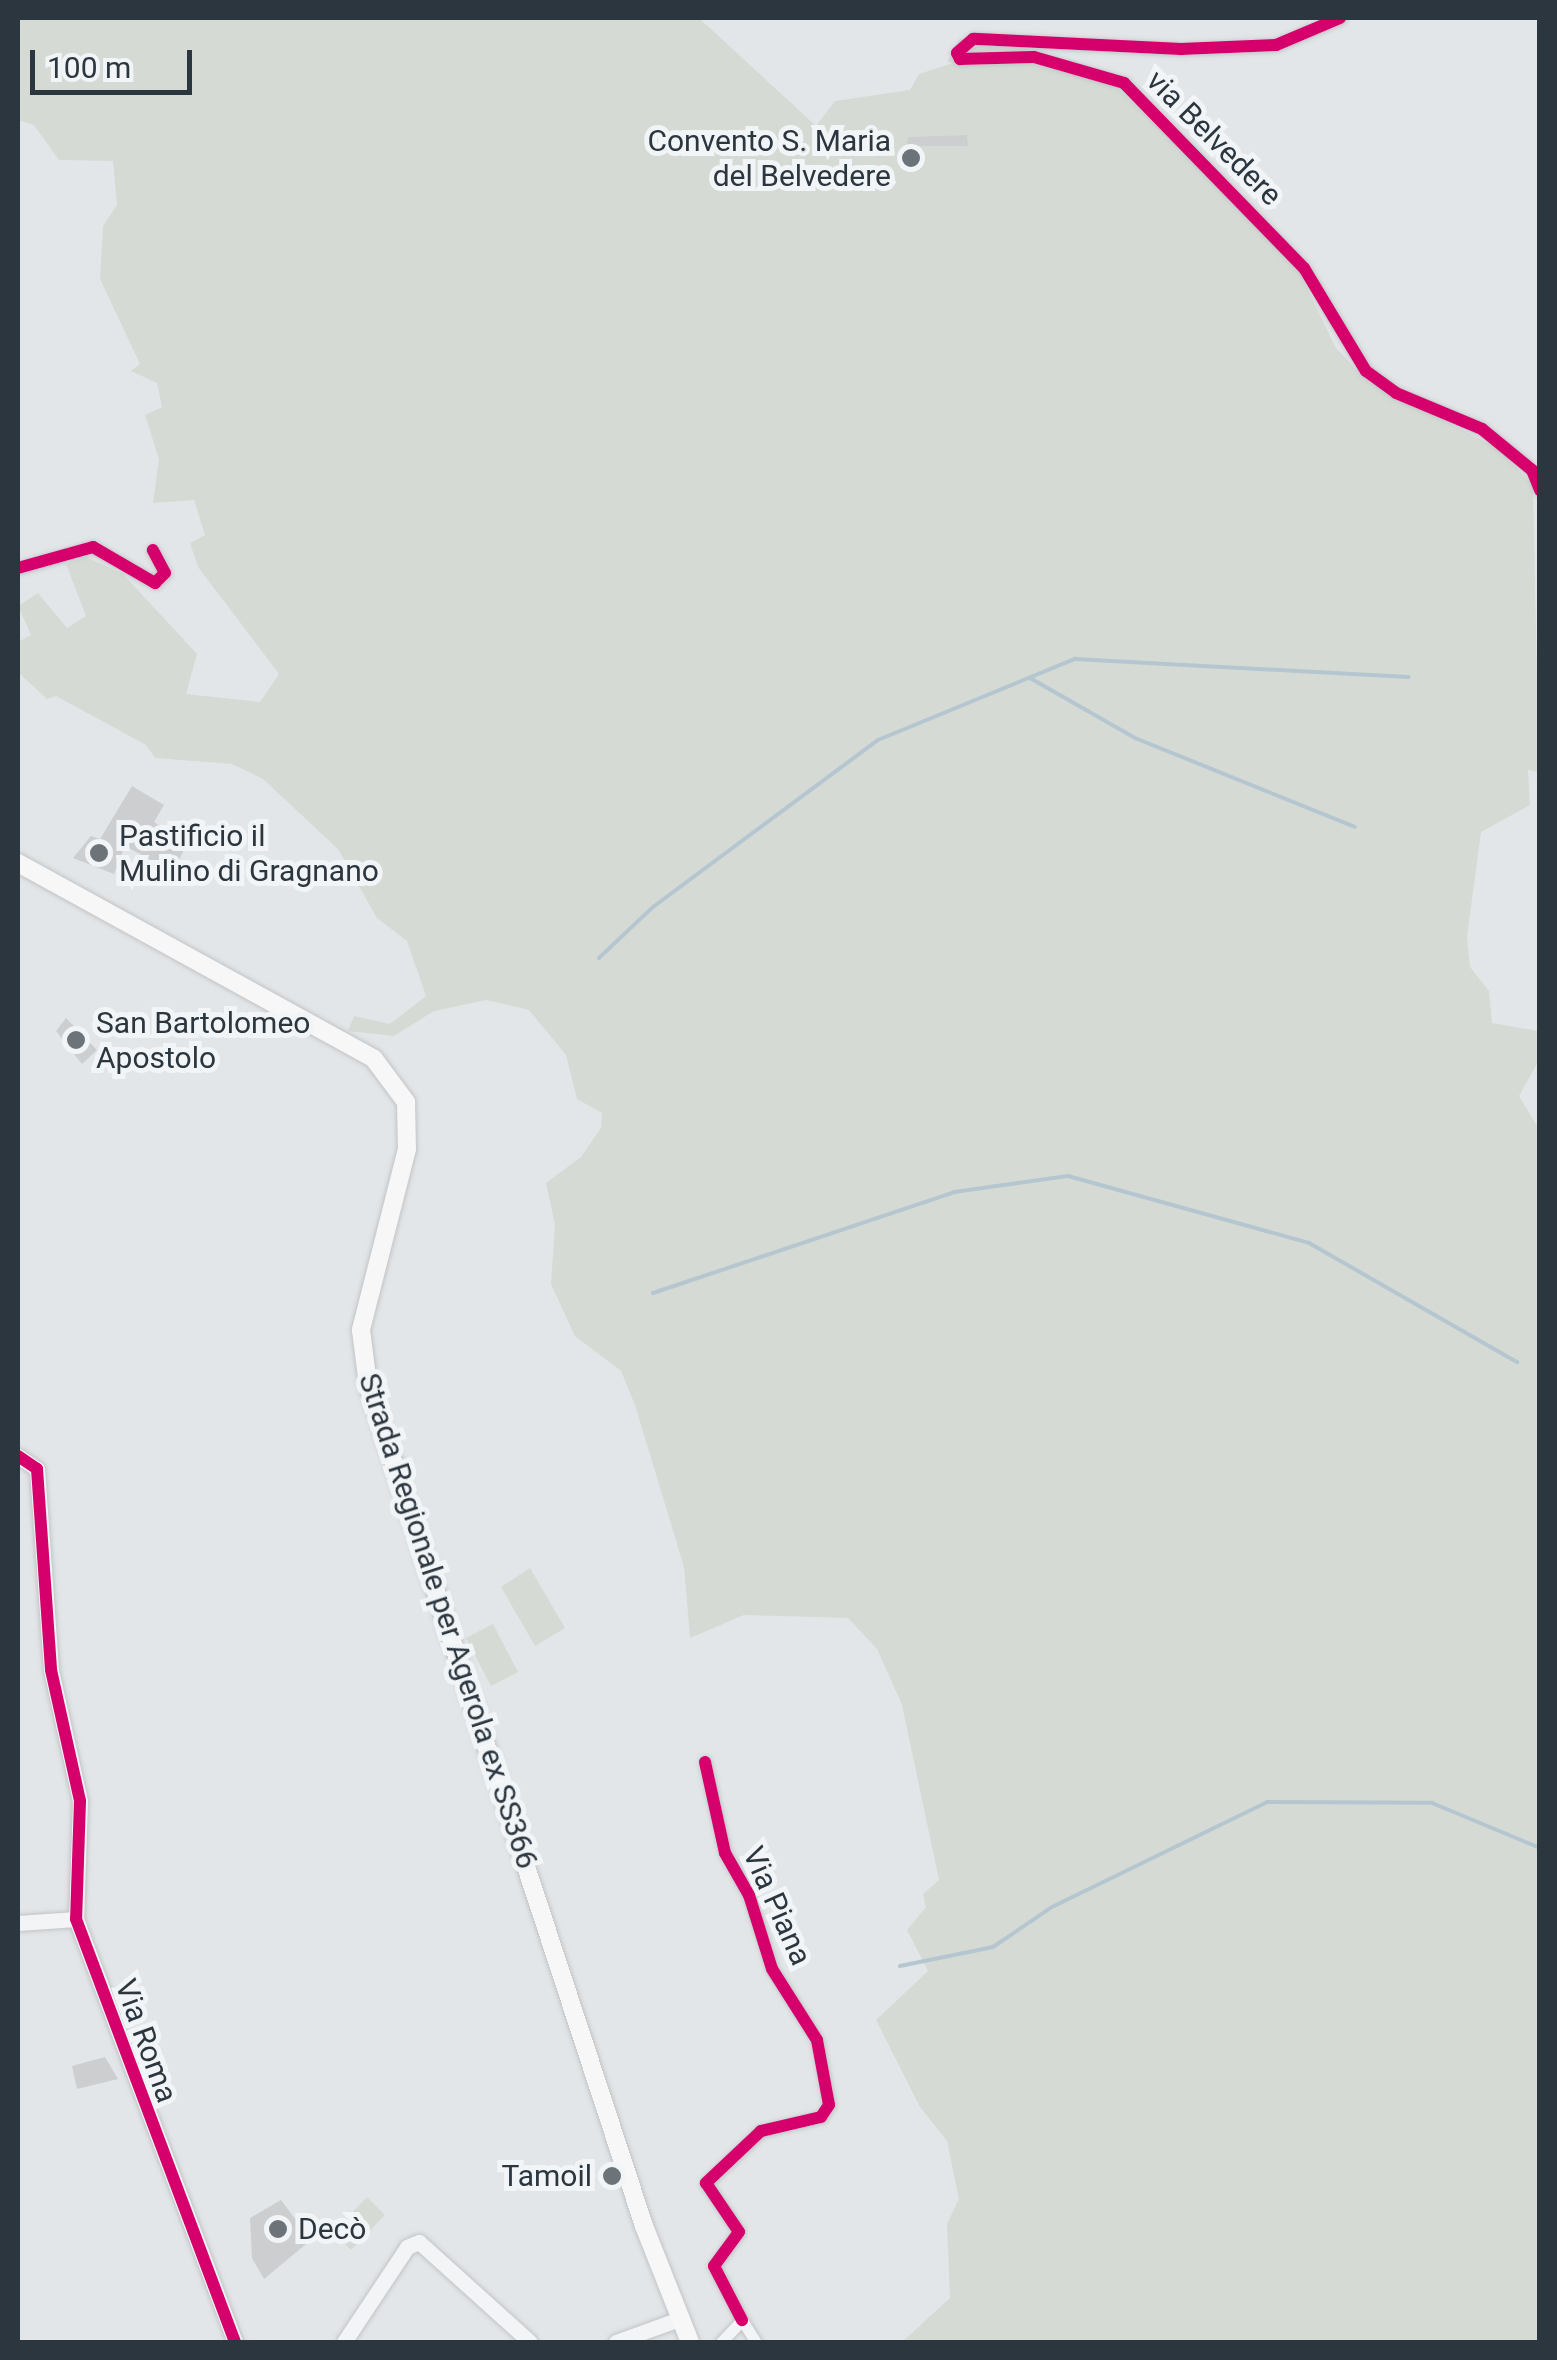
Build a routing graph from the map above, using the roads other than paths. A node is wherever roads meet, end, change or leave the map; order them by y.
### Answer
1 (1340, 18) edge
2 (1540, 490) edge
3 (153, 550) dead end
4 (18, 568) edge
5 (18, 863) edge
6 (18, 1456) edge
7 (705, 1762) dead end
8 (76, 1919) junction
9 (18, 1923) edge
10 (682, 2318) junction
11 (742, 2320) junction
12 (350, 2340) edge
13 (235, 2342) edge
14 (530, 2342) edge
15 (616, 2342) edge
16 (690, 2342) edge
17 (720, 2342) edge
18 (756, 2342) edge

1 - 2 street, via Belvedere
3 - 4 street
5 - 10 main road, Strada Regionale per Agerola ex SS366
6 - 8 street, Via Roma
7 - 11 street, Via Piana
8 - 9 street
8 - 13 street, Via Roma
10 - 15 street
10 - 16 main road, Strada Regionale per Agerola ex SS366
11 - 17 street
11 - 18 street
12 - 14 street

